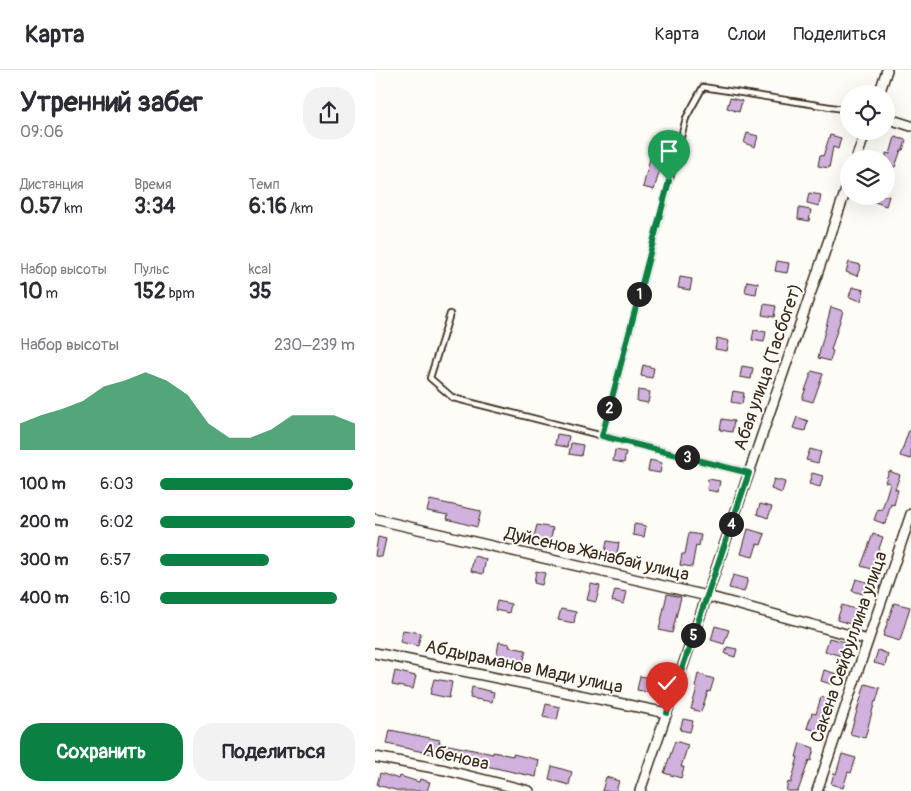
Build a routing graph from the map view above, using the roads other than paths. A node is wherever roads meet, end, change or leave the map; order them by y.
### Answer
1 (887, 70) edge
2 (882, 85) edge
3 (840, 109) edge
4 (895, 121) edge
5 (911, 126) edge
6 (841, 205) edge
7 (450, 314) dead end
8 (602, 436) junction
9 (749, 473) junction
10 (911, 514) edge
11 (375, 519) edge
12 (707, 596) junction
13 (868, 640) junction
14 (375, 653) edge
15 (667, 713) junction
16 (375, 756) edge
17 (529, 791) edge
18 (640, 791) edge
19 (817, 791) edge

1 - 2 street
3 - 8 lane
4 - 5 street
6 - 9 street, Абая улица (Тасбогет)
7 - 8 lane
8 - 9 lane
9 - 12 street, Абая улица (Тасбогет)
10 - 13 street, Сакена Сейфуллина улица
11 - 12 street, Дуйсенов Жанабай улица
12 - 13 street, Дуйсенов Жанабай улица
12 - 15 street, Абая улица (Тасбогет)
13 - 19 street, Сакена Сейфуллина улица
14 - 15 street, Абдыраманов Мади улица
15 - 18 street, Абая улица (Тасбогет)
16 - 17 street, Абенова

